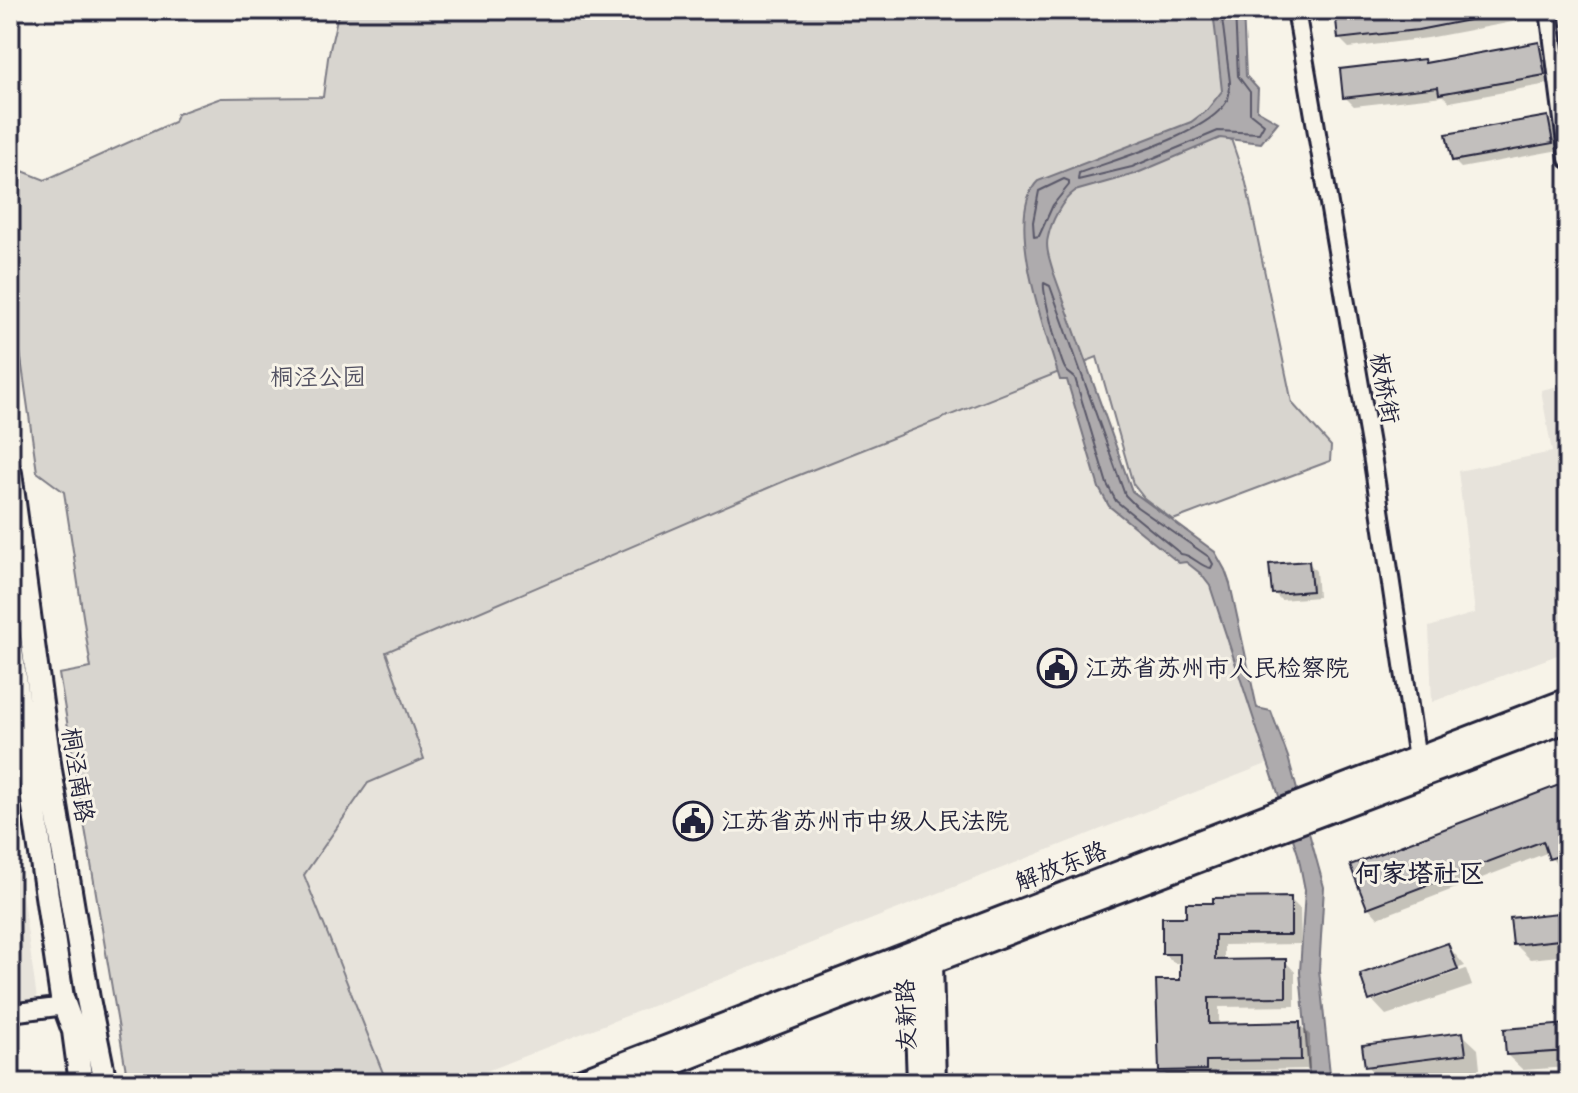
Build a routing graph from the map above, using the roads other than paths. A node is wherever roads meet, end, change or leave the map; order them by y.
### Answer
1 (1296, 10) edge
2 (1549, 10) edge
3 (1568, 159) edge
4 (10, 473) edge
5 (10, 643) edge
6 (1568, 700) edge
7 (1568, 720) edge
8 (1418, 767) junction
9 (920, 957) junction
10 (65, 1006) junction
11 (10, 1013) edge
12 (81, 1083) edge
13 (105, 1083) edge
14 (574, 1083) edge
15 (623, 1083) edge
16 (919, 1083) edge
17 (934, 1083) edge

1 - 8 street, 板桥街
2 - 3 street
4 - 13 main road, 桐泾南路
5 - 10 main road, 桐泾南路
6 - 8 main road, 解放东路
7 - 8 main road, 解放东路
8 - 9 main road, 解放东路
9 - 14 main road, 解放东路
9 - 15 main road, 解放东路
9 - 16 main road, 友新路
9 - 17 main road, 友新路
10 - 11 street
10 - 12 main road, 桐泾南路

